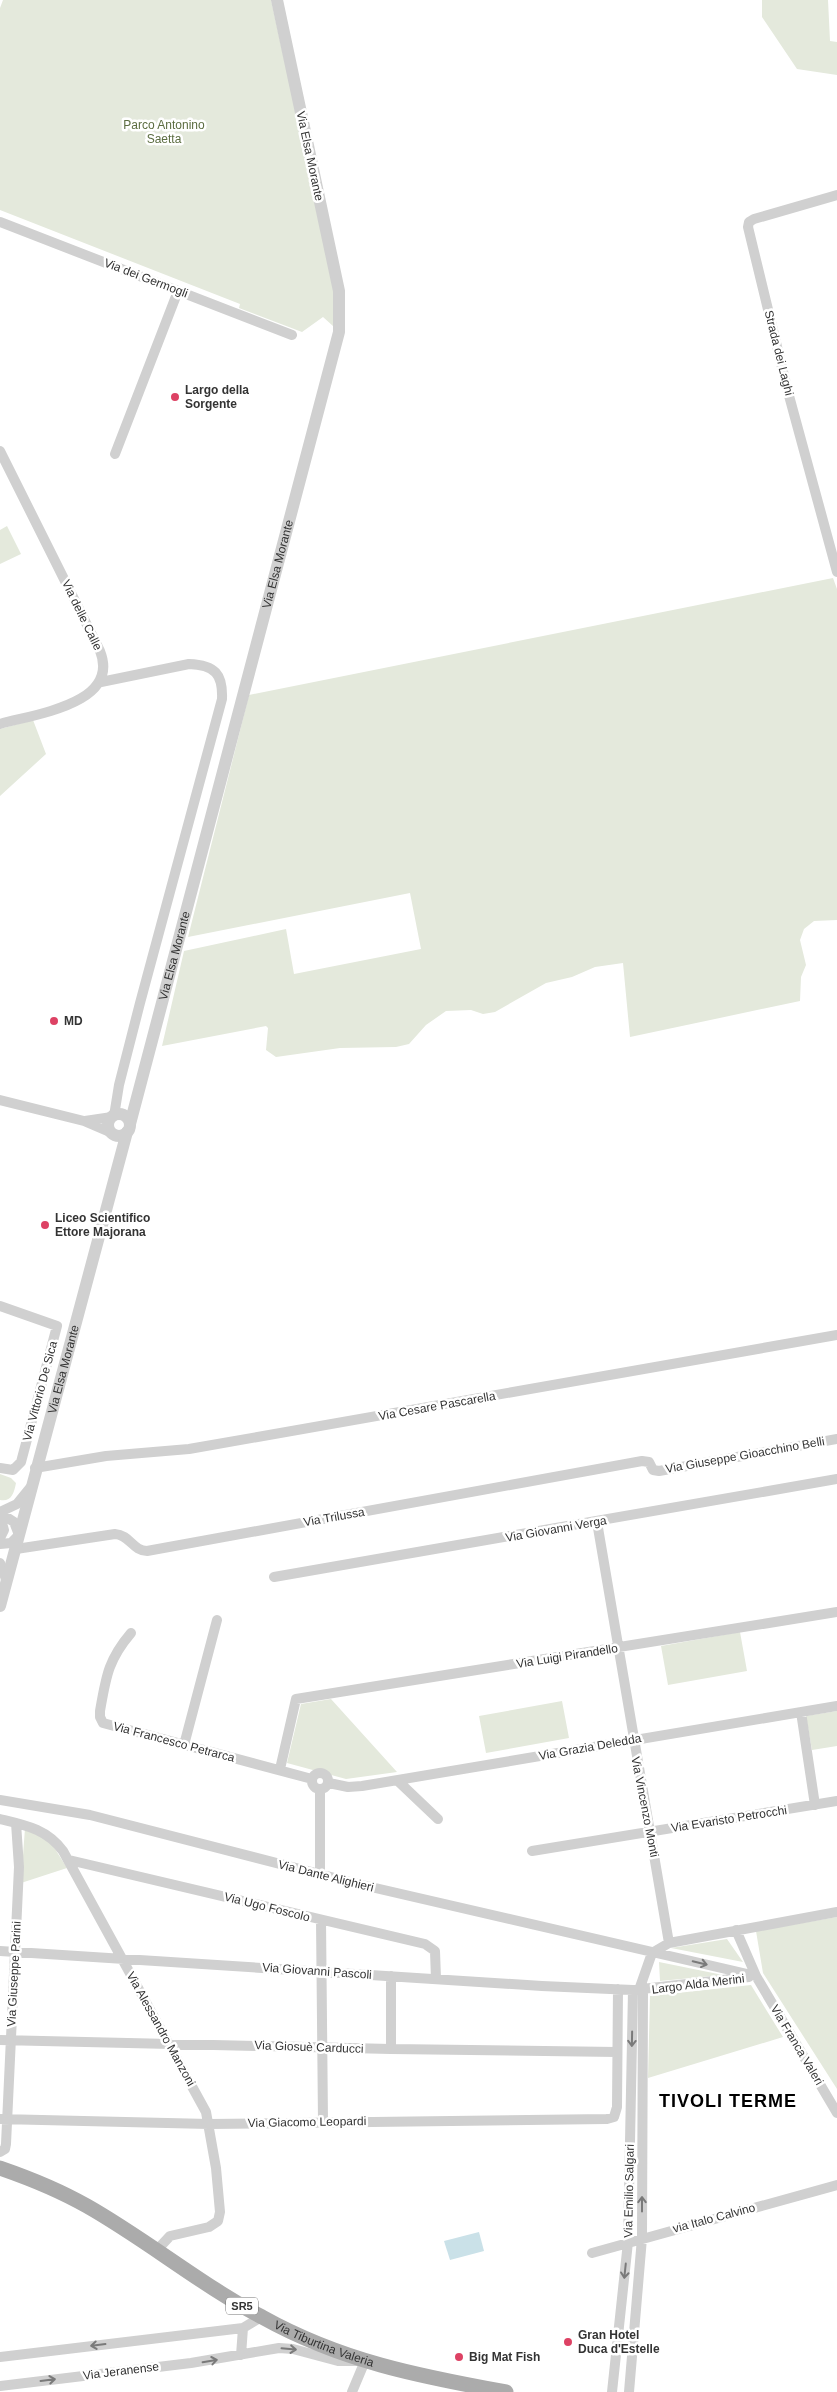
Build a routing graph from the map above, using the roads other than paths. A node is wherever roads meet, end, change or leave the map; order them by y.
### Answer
1 (278, 0) edge
2 (837, 194) edge
3 (0, 222) edge
4 (178, 291) junction
5 (292, 335) dead end
6 (0, 451) edge
7 (115, 454) dead end
8 (837, 572) edge
9 (100, 682) junction
10 (0, 724) edge
11 (0, 1100) edge
12 (113, 1116) junction
13 (84, 1121) junction
14 (128, 1128) junction
15 (112, 1133) junction
16 (0, 1306) edge
17 (837, 1335) edge
18 (837, 1439) edge
19 (0, 1468) edge
20 (35, 1468) junction
21 (653, 1470) joint
22 (837, 1479) edge
23 (31, 1487) junction
24 (0, 1514) edge
25 (597, 1522) junction
26 (19, 1535) junction
27 (0, 1538) edge
28 (0, 1544) edge
29 (16, 1549) junction
30 (0, 1563) edge
31 (274, 1577) dead end
32 (6, 1582) junction
33 (0, 1606) edge
34 (837, 1612) edge
35 (217, 1620) dead end
36 (131, 1633) dead end
37 (618, 1648) junction
38 (837, 1706) edge
39 (801, 1712) junction
40 (633, 1740) junction
41 (184, 1745) junction
42 (280, 1770) junction
43 (312, 1779) junction
44 (398, 1781) junction
45 (324, 1786) junction
46 (0, 1800) edge
47 (837, 1801) edge
48 (815, 1804) junction
49 (0, 1819) edge
50 (438, 1819) dead end
51 (16, 1823) junction
52 (651, 1832) junction
53 (532, 1851) dead end
54 (69, 1860) junction
55 (320, 1875) junction
56 (837, 1912) edge
57 (321, 1920) junction
58 (736, 1930) junction
59 (669, 1943) junction
60 (0, 1951) edge
61 (16, 1951) junction
62 (652, 1953) junction
63 (122, 1958) junction
64 (322, 1972) junction
65 (391, 1976) junction
66 (756, 1976) junction
67 (436, 1979) junction
68 (618, 1989) junction
69 (639, 1990) junction
70 (0, 2040) edge
71 (11, 2040) junction
72 (168, 2043) junction
73 (322, 2048) junction
74 (390, 2049) junction
75 (618, 2052) junction
76 (837, 2113) edge
77 (3, 2119) edge
78 (323, 2121) junction
79 (209, 2124) junction
80 (0, 2152) edge
81 (0, 2168) edge
82 (837, 2185) edge
83 (642, 2238) junction
84 (628, 2242) junction
85 (157, 2250) junction
86 (592, 2252) dead end
87 (260, 2317) junction
88 (243, 2328) junction
89 (241, 2355) junction
90 (0, 2357) edge
91 (365, 2361) junction
92 (0, 2386) edge
93 (352, 2392) edge
94 (506, 2392) edge
95 (612, 2392) edge
96 (629, 2392) edge

1 - 14 street, Via Elsa Morante
2 - 8 street, Strada dei Laghi
3 - 4 street, Via dei Germogli
4 - 5 street, Via dei Germogli
4 - 7 street
6 - 9 street, Via delle Calle
9 - 10 street
9 - 12 street
11 - 13 street
12 - 13 street
12 - 14 street
12 - 15 street
13 - 15 street
14 - 15 street
14 - 20 street, Via Elsa Morante
16 - 19 street, Via Vittorio De Sica
17 - 20 street, Via Cesare Pascarella
18 - 21 street, Via Giuseppe Gioacchino Belli
20 - 23 street, Via Elsa Morante
21 - 29 street, Via Trilussa
22 - 25 street, Via Giovanni Verga
23 - 24 street
23 - 26 street, Via Elsa Morante
24 - 26 street
24 - 27 street
25 - 31 street, Via Giovanni Verga
25 - 37 street, Via Vincenzo Monti
26 - 28 street
26 - 29 street, Via Elsa Morante
29 - 32 street, Via Elsa Morante
30 - 32 street
32 - 33 street, Via Elsa Morante
34 - 37 street, Via Luigi Pirandello
35 - 41 street
36 - 41 street, Via Francesco Petrarca
37 - 40 street, Via Vincenzo Monti
37 - 42 street, Via Luigi Pirandello
38 - 39 street, Via Grazia Deledda
39 - 40 street, Via Grazia Deledda
39 - 48 street
40 - 44 street, Via Grazia Deledda
40 - 52 street, Via Vincenzo Monti
41 - 42 street, Via Francesco Petrarca
42 - 43 street, Via Francesco Petrarca
43 - 45 street
43 - 45 street, Via Francesco Petrarca
44 - 45 street, Via Grazia Deledda
44 - 50 street
45 - 55 street
46 - 55 street, Via Dante Alighieri
47 - 48 street, Via Evaristo Petrocchi
48 - 52 street, Via Evaristo Petrocchi
49 - 51 street, Via Alessandro Manzoni
51 - 54 street, Via Alessandro Manzoni
51 - 61 street, Via Giuseppe Parini
52 - 53 street, Via Evaristo Petrocchi
52 - 59 street, Via Vincenzo Monti
54 - 57 street, Via Ugo Foscolo
54 - 63 street, Via Alessandro Manzoni
55 - 62 street, Via Dante Alighieri
56 - 58 street
57 - 64 street
57 - 67 street, Via Ugo Foscolo
58 - 59 street
58 - 66 street, Largo Alda Merini
59 - 62 street
60 - 61 street, Via Giovanni Pascoli
61 - 63 street, Via Giovanni Pascoli
61 - 71 street, Via Giuseppe Parini
62 -> 66 street, Largo Alda Merini
62 - 69 street, Largo Alda Merini
63 - 64 street, Via Giovanni Pascoli
63 - 72 street, Via Alessandro Manzoni
64 - 65 street, Via Giovanni Pascoli
64 - 73 street
65 - 67 street, Via Giovanni Pascoli
65 - 74 street
66 - 69 street, Largo Alda Merini
66 - 76 street, Via Franca Valeri
67 - 68 street, Via Giovanni Pascoli
68 - 69 street, Via Giovanni Pascoli
68 - 75 street
83 -> 69 street, Via Emilio Salgari
69 -> 84 street, Via Emilio Salgari
70 - 71 street, Via Giosuè Carducci
71 - 72 street, Via Giosuè Carducci
71 - 77 street, Via Giuseppe Parini
72 - 73 street, Via Giosuè Carducci
72 - 79 street, Via Alessandro Manzoni
73 - 74 street, Via Giosuè Carducci
73 - 78 street
74 - 75 street, Via Giosuè Carducci
75 - 78 street, Via Giacomo Leopardi
77 - 79 street, Via Giacomo Leopardi
77 - 80 street, Via Giuseppe Parini
78 - 79 street, Via Giacomo Leopardi
79 - 85 street, Via Alessandro Manzoni
81 - 85 main road, Via Tiburtina Valeria / SR5
82 - 83 street, via Italo Calvino
83 - 84 street, via Italo Calvino
83 - 96 street, Via Emilio Salgari
84 - 86 street, via Italo Calvino
84 -> 95 street, Via Emilio Salgari
85 - 87 main road, Via Tiburtina Valeria / SR5
87 - 88 street
87 - 91 main road, Via Tiburtina Valeria / SR5
88 - 89 street
88 -> 90 street
89 -> 91 street, Via Jeranense
92 -> 89 street, Via Jeranense
91 - 93 street
91 - 94 main road, Via Tiburtina Valeria / SR5

